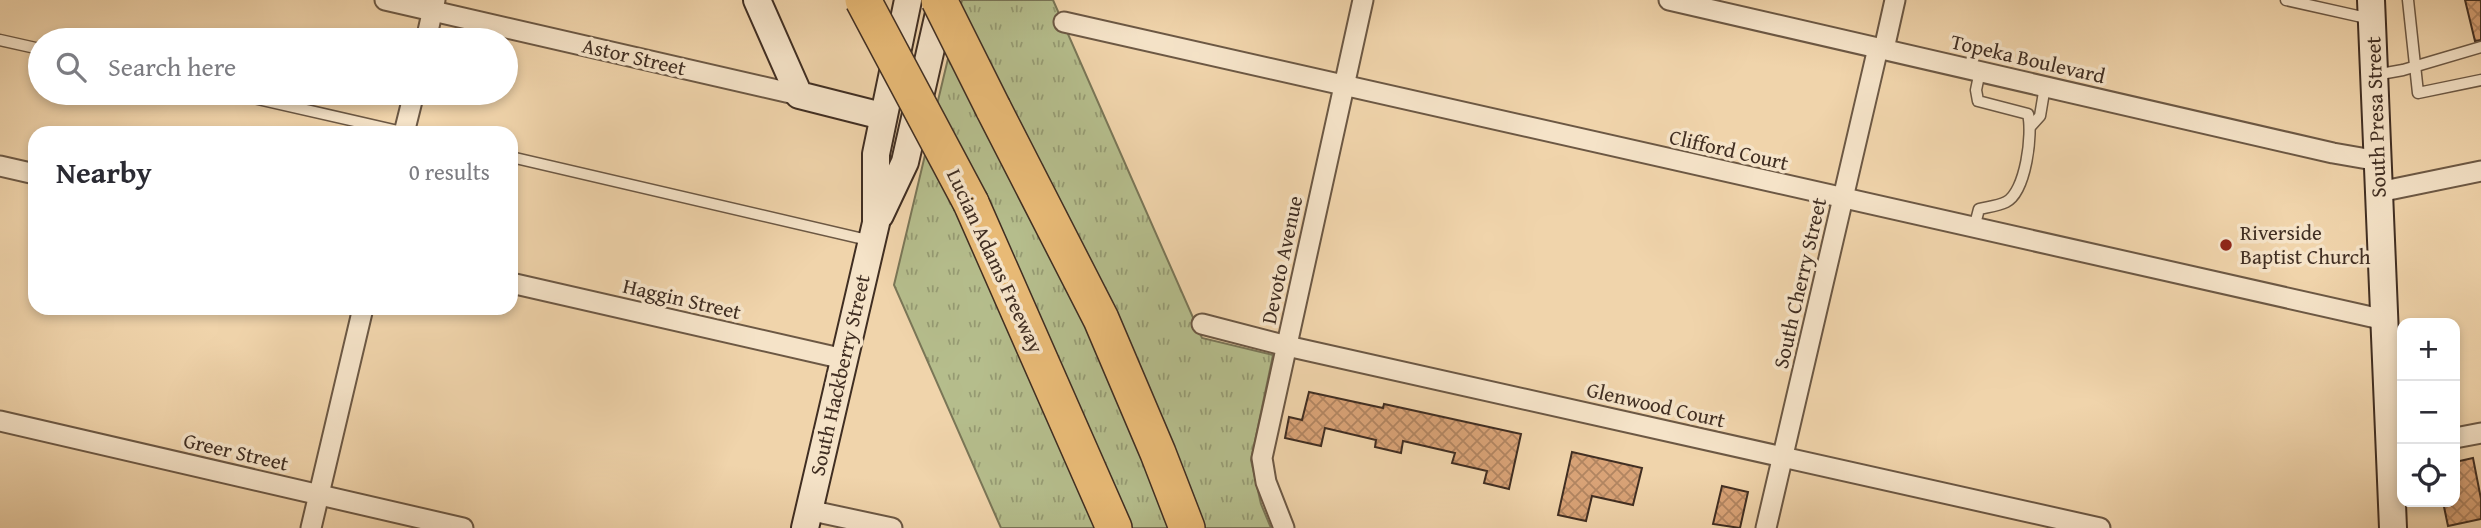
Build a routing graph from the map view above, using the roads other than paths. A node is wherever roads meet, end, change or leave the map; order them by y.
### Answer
1 (385, 0) edge
2 (757, 0) edge
3 (863, 0) edge
4 (908, 0) edge
5 (941, 0) edge
6 (1363, 0) edge
7 (1668, 0) edge
8 (1895, 0) edge
9 (2286, 0) edge
10 (2408, 0) edge
11 (434, 5) edge
12 (2371, 10) edge
13 (1064, 22) dead end
14 (429, 28) edge
15 (0, 40) edge
16 (28, 46) edge
17 (2481, 47) edge
18 (1881, 49) junction
19 (2414, 65) junction
20 (1980, 71) junction
21 (2374, 75) junction
22 (2481, 80) edge
23 (1343, 85) junction
24 (2045, 86) junction
25 (799, 94) junction
26 (284, 105) edge
27 (412, 105) edge
28 (883, 116) junction
29 (376, 126) edge
30 (407, 126) edge
31 (2031, 126) junction
32 (518, 158) edge
33 (2378, 161) junction
34 (0, 166) edge
35 (2481, 171) edge
36 (28, 172) edge
37 (2379, 192) junction
38 (1843, 199) junction
39 (1974, 229) junction
40 (874, 232) junction
41 (518, 285) edge
42 (361, 315) edge
43 (2385, 320) junction
44 (1202, 324) dead end
45 (1287, 346) junction
46 (844, 359) junction
47 (0, 421) edge
48 (2481, 433) edge
49 (2460, 437) edge
50 (2396, 451) edge
51 (1782, 457) junction
52 (319, 495) junction
53 (807, 519) edge
54 (311, 528) edge
55 (463, 528) edge
56 (892, 528) edge
57 (1114, 528) edge
58 (1187, 528) edge
59 (1284, 528) edge
60 (1766, 528) edge
61 (2100, 528) edge
62 (2393, 528) edge

1 - 11 street, Astor Street
2 - 25 main road
3 - 57 highway, Lucian Adams Freeway, bridge
4 - 28 main road, South Hackberry Street
5 - 40 main road, South Hackberry Street
5 - 58 highway, bridge
6 - 23 street, Devoto Avenue
7 - 18 street, Topeka Boulevard
8 - 18 street, South Cherry Street
9 - 12 lane
10 - 19 lane
11 - 14 street
11 - 25 street, Astor Street
12 - 21 main road, South Presa Street
13 - 23 street, Clifford Court
15 - 16 lane
17 - 19 lane
18 - 20 street, Topeka Boulevard
18 - 38 street, South Cherry Street
19 - 21 lane
19 - 22 lane
20 - 24 street, Topeka Boulevard
20 - 31 lane
21 - 33 main road, South Presa Street
23 - 38 street, Clifford Court
23 - 45 street, Devoto Avenue
24 - 31 lane
24 - 33 street, Topeka Boulevard
25 - 28 main road, Astor Street
26 - 29 lane
27 - 30 street
28 - 40 main road, South Hackberry Street
31 - 39 lane
32 - 40 lane
33 - 37 main road, South Presa Street
34 - 36 street
35 - 37 street
37 - 43 main road, South Presa Street
38 - 39 street, Clifford Court
38 - 51 street, South Cherry Street
39 - 43 street, Clifford Court
40 - 46 main road, South Hackberry Street
41 - 46 street, Haggin Street
42 - 52 street
43 - 50 main road, South Presa Street
44 - 45 street, Glenwood Court
45 - 51 street, Glenwood Court
45 - 59 street, Devoto Avenue
46 - 53 main road, South Hackberry Street
47 - 52 street, Greer Street
48 - 49 street
50 - 62 main road, South Presa Street
51 - 60 street, South Cherry Street
51 - 61 street, Glenwood Court
52 - 54 street
52 - 55 street, Greer Street
53 - 56 street

